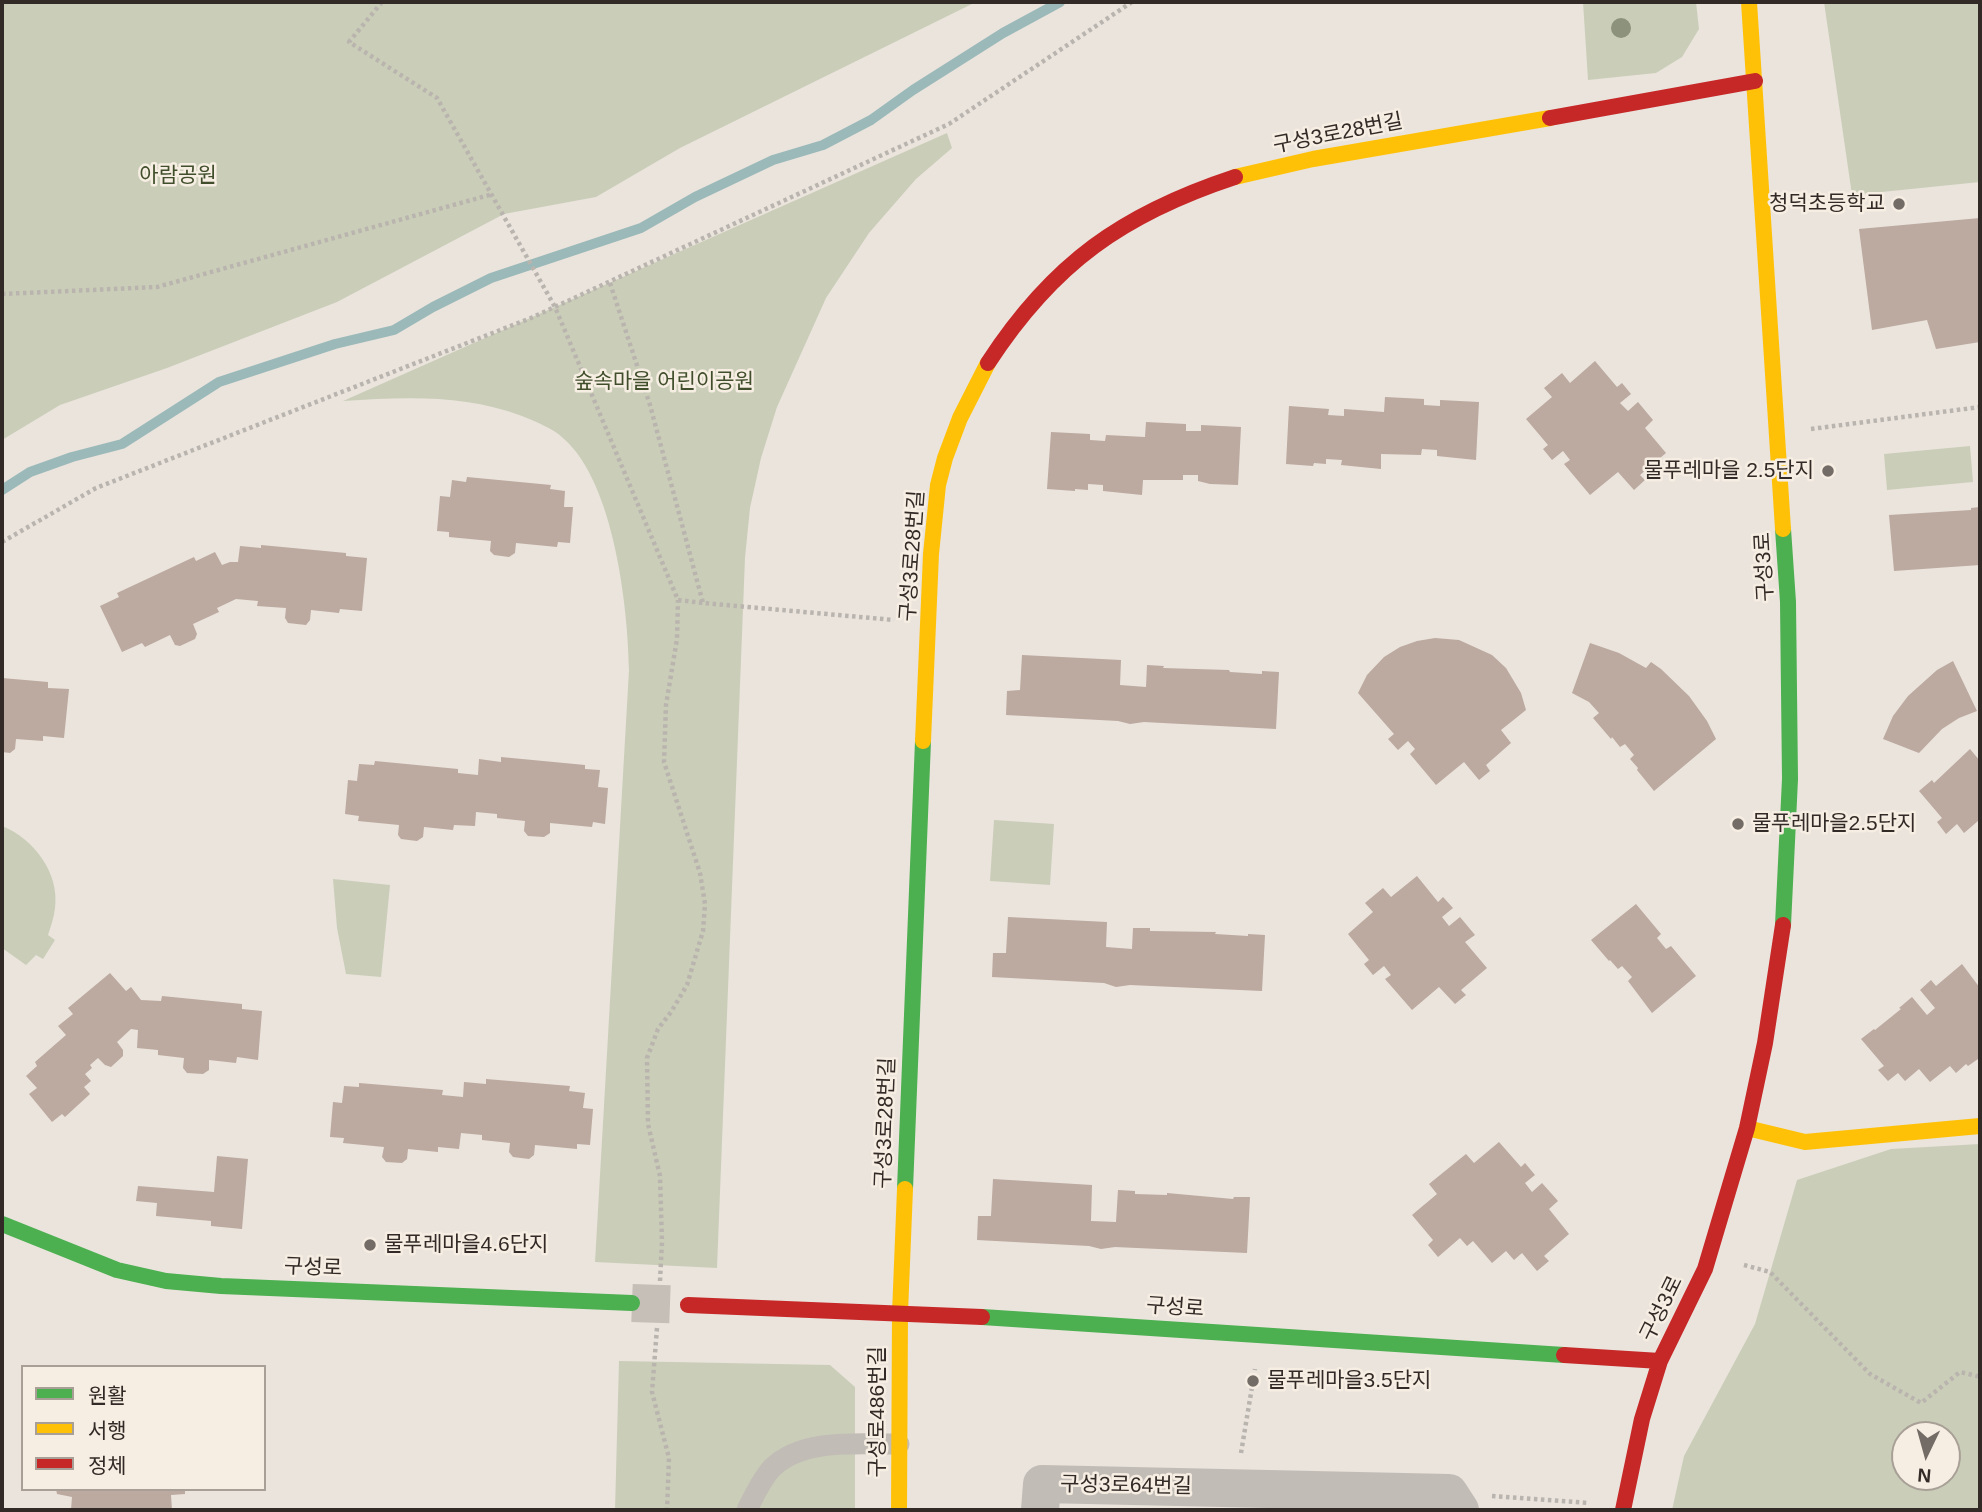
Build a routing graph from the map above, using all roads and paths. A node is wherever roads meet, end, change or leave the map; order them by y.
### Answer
1 (382, 2) edge
2 (1132, 2) edge
3 (1749, 2) edge
4 (1755, 81) junction
5 (493, 194) junction
6 (610, 283) junction
7 (2, 294) edge
8 (555, 307) junction
9 (1980, 407) edge
10 (1778, 434) junction
11 (2, 542) edge
12 (678, 600) junction
13 (703, 603) junction
14 (930, 624) junction
15 (1980, 1126) edge
16 (1747, 1128) junction
17 (2, 1224) edge
18 (1770, 1272) dead end
19 (660, 1289) dead end
20 (632, 1303) tunnel mouth
21 (688, 1305) tunnel mouth
22 (900, 1313) junction
23 (658, 1326) dead end
24 (1260, 1335) junction
25 (1660, 1361) junction
26 (1980, 1379) edge
27 (899, 1444) junction
28 (1235, 1499) edge
29 (1455, 1502) edge
30 (1623, 1508) edge
31 (667, 1510) edge
32 (747, 1510) edge
33 (899, 1510) edge
34 (1040, 1510) edge

1 - 5 path
2 - 6 path
3 - 4 street, 구성3로
4 - 10 street, 구성3로
4 - 14 street, 구성3로28번길
5 - 7 path
5 - 8 path
6 - 8 path
6 - 13 path
8 - 11 path
8 - 12 path
9 - 10 path
10 - 16 street, 구성3로
12 - 13 path
12 - 19 path
13 - 14 path
14 - 22 street, 구성3로28번길
15 - 16 street
16 - 25 street, 구성3로
17 - 20 street, 구성로
18 - 26 path
21 - 22 street, 구성로
22 - 24 street, 구성로
22 - 27 street, 구성로486번길
23 - 31 path
24 - 25 street, 구성로
24 - 28 path
25 - 30 street, 구성3로
27 - 32 lane
27 - 33 street, 구성로486번길
28 - 29 street, 구성3로64번길
28 - 34 street, 구성3로64번길
29 - 30 path

